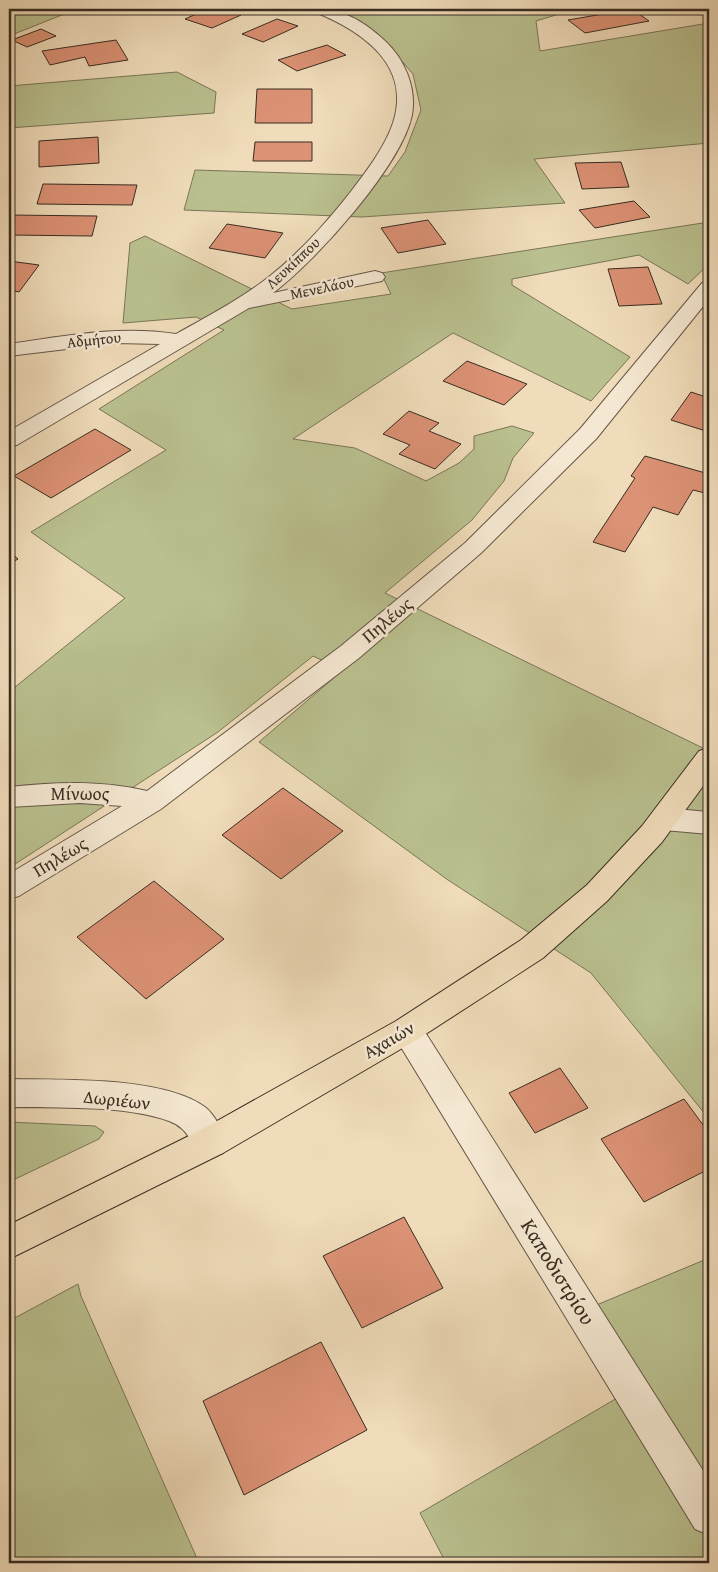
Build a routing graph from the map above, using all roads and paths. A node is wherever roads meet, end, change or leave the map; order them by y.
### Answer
1 (320, 9) edge
2 (375, 277) dead end
3 (709, 287) edge
4 (240, 306) junction
5 (180, 341) junction
6 (9, 350) edge
7 (9, 440) edge
8 (709, 758) edge
9 (9, 797) edge
10 (151, 802) junction
11 (664, 819) junction
12 (709, 823) edge
13 (9, 888) edge
14 (407, 1030) junction
15 (9, 1093) edge
16 (211, 1142) junction
17 (9, 1243) edge
18 (709, 1515) edge

1 - 4 street, Λευκίππου
2 - 4 street, Μενελάου
3 - 10 street, Πηλέως
4 - 5 street, Λευκίππου
5 - 6 street, Αδμήτου
5 - 7 street, Λευκίππου
8 - 11 main road, Αχαιών
9 - 10 street, Μίνωος
10 - 13 street, Πηλέως
11 - 12 street
11 - 14 main road, Αχαιών
14 - 16 main road, Αχαιών
14 - 18 street, Καποδιστρίου
15 - 16 street, Δωριέων
16 - 17 main road, Αχαιών

